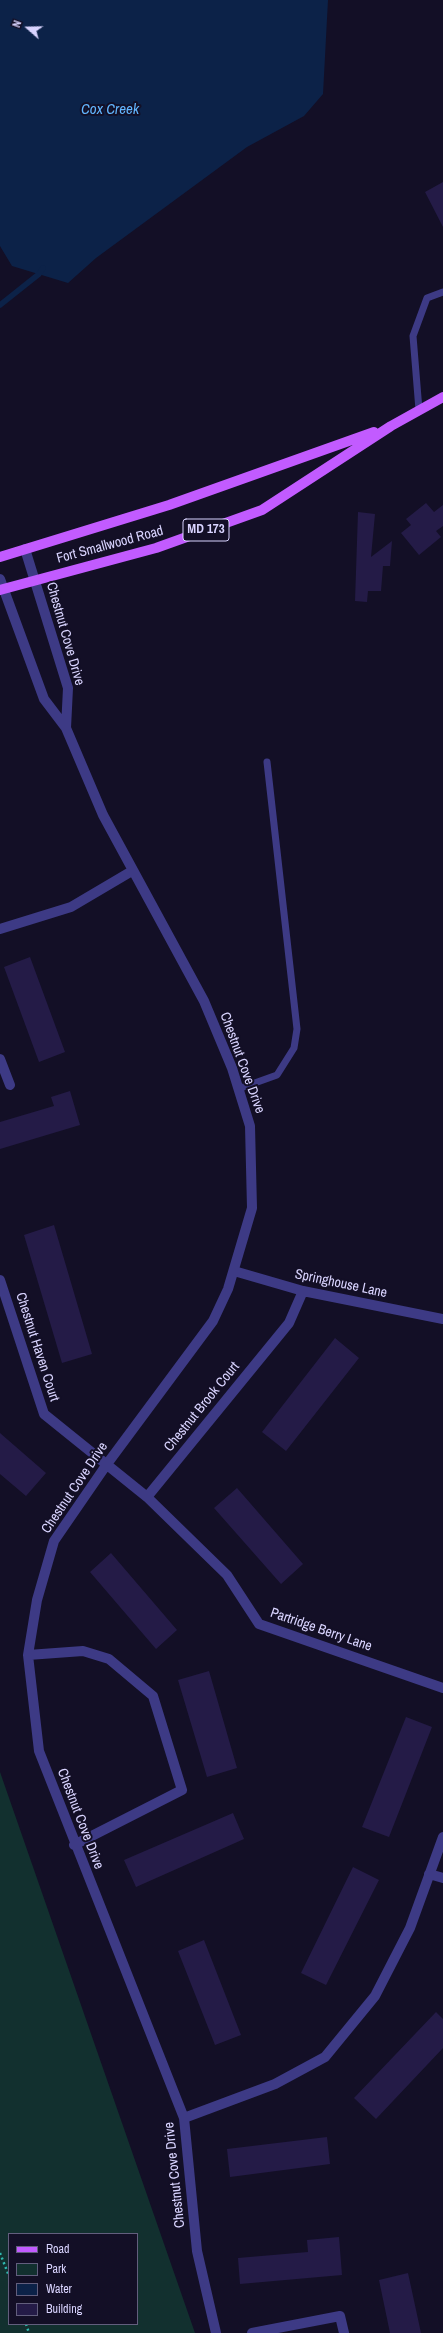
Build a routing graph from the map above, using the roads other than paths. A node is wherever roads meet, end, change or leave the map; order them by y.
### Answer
1 (443, 292) edge
2 (443, 397) edge
3 (418, 410) junction
4 (391, 426) junction
5 (25, 549) junction
6 (0, 557) edge
7 (0, 579) edge
8 (34, 580) junction
9 (1, 590) edge
10 (66, 728) junction
11 (267, 762) dead end
12 (132, 871) junction
13 (0, 929) edge
14 (0, 1059) edge
15 (10, 1085) dead end
16 (238, 1089) junction
17 (234, 1271) junction
18 (0, 1280) edge
19 (303, 1292) junction
20 (443, 1319) edge
21 (107, 1464) junction
22 (147, 1496) junction
23 (28, 1654) junction
24 (443, 1688) edge
25 (443, 1837) edge
26 (74, 1845) junction
27 (429, 1874) junction
28 (443, 1878) edge
29 (184, 2118) junction
30 (216, 2333) edge
31 (252, 2333) edge
32 (344, 2333) edge

1 - 3 lane
2 - 3 main road, Fort Smallwood Road / MD 173
3 - 4 main road, Fort Smallwood Road / MD 173
4 - 5 main road, Fort Smallwood Road / MD 173
4 - 8 main road, Fort Smallwood Road / MD 173
5 - 6 main road, Fort Smallwood Road / MD 173
5 - 8 street, Chestnut Cove Drive
7 - 9 street, Chestnut Cove Drive
8 - 9 main road, Fort Smallwood Road / MD 173
8 - 10 street, Chestnut Cove Drive
9 - 10 street, Chestnut Cove Drive
10 - 12 street, Chestnut Cove Drive
11 - 16 lane
12 - 13 street
12 - 16 street, Chestnut Cove Drive
14 - 15 street
16 - 17 street, Chestnut Cove Drive
17 - 19 street, Springhouse Lane
17 - 21 street, Chestnut Cove Drive
18 - 21 street, Chestnut Haven Court
19 - 20 street, Springhouse Lane
19 - 22 street, Chestnut Brook Court
21 - 22 street
21 - 23 street, Chestnut Cove Drive
22 - 24 street, Partridge Berry Lane
23 - 26 street, Chestnut Cove Drive
23 - 26 street
25 - 27 street
26 - 29 street, Chestnut Cove Drive
27 - 28 street
27 - 29 street
29 - 30 street, Chestnut Cove Drive
31 - 32 street

